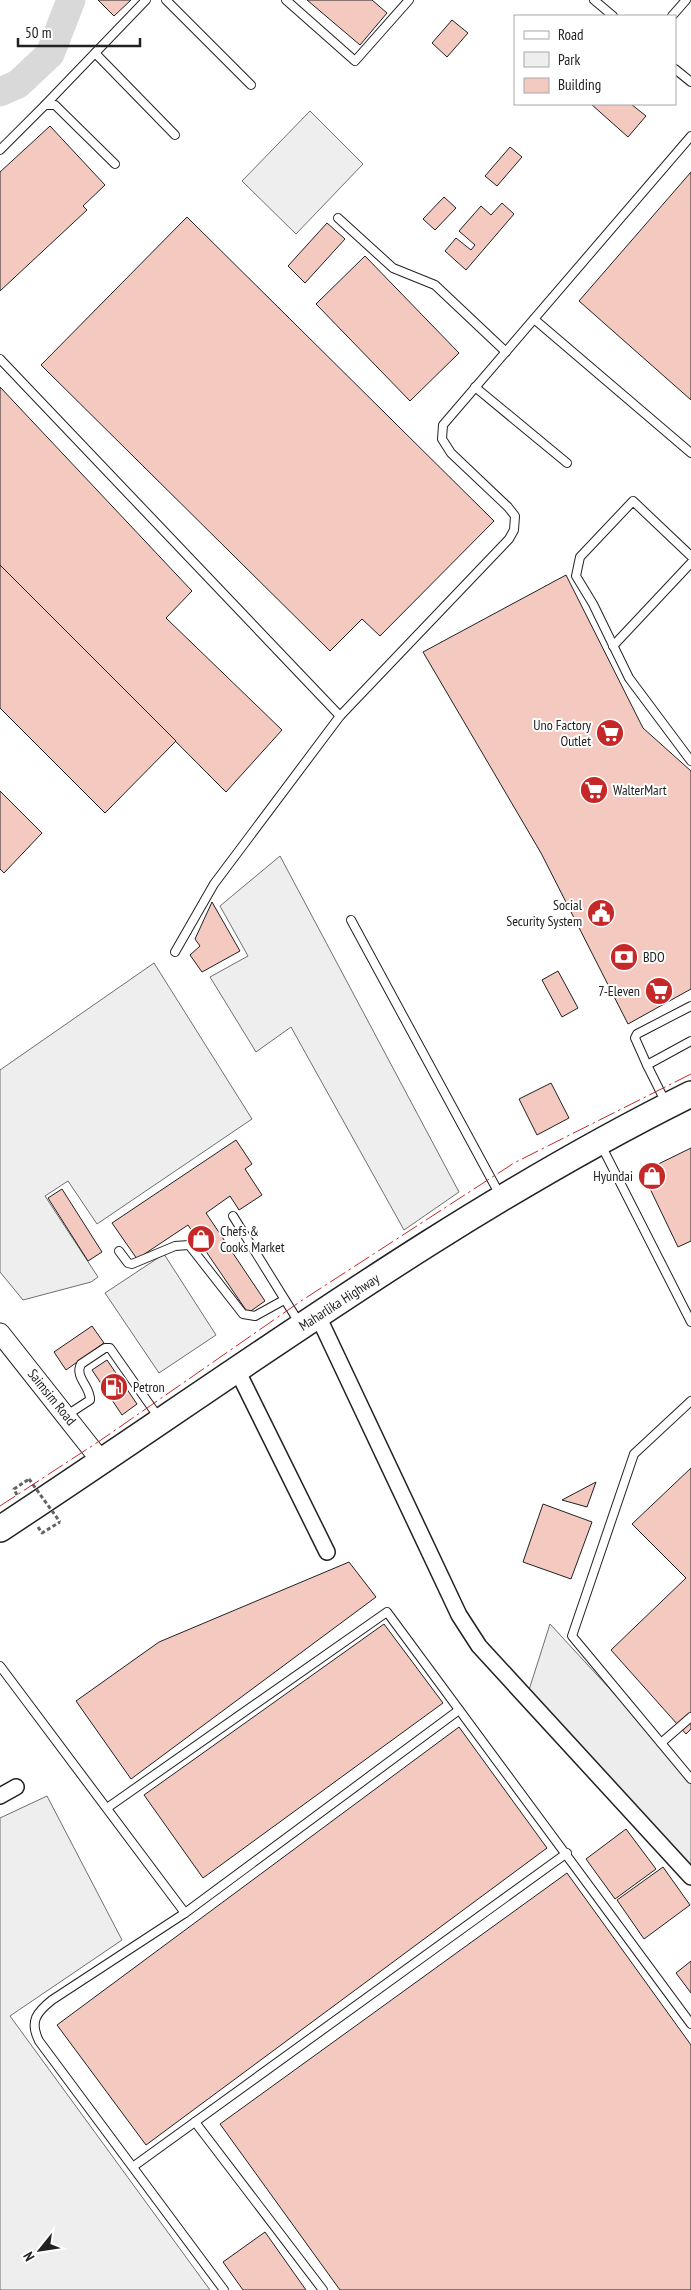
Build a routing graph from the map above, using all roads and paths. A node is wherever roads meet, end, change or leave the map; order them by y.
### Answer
1 (146, 0) edge
2 (166, 0) edge
3 (286, 0) edge
4 (409, 0) edge
5 (594, 0) edge
6 (686, 0) edge
7 (612, 15) edge
8 (673, 15) edge
9 (95, 53) junction
10 (676, 69) edge
11 (691, 82) edge
12 (251, 85) dead end
13 (45, 105) junction
14 (175, 136) dead end
15 (691, 136) edge
16 (0, 150) edge
17 (115, 164) dead end
18 (338, 218) dead end
19 (534, 319) junction
20 (506, 352) junction
21 (0, 359) edge
22 (475, 387) junction
23 (691, 453) edge
24 (567, 463) dead end
25 (691, 556) edge
26 (691, 563) edge
27 (614, 646) junction
28 (340, 716) junction
29 (691, 761) edge
30 (351, 920) dead end
31 (175, 952) dead end
32 (691, 1006) edge
33 (691, 1041) edge
34 (647, 1065) junction
35 (691, 1094) edge
36 (667, 1105) junction
37 (598, 1141) junction
38 (502, 1198) junction
39 (233, 1216) dead end
40 (118, 1251) dead end
41 (284, 1300) junction
42 (309, 1321) junction
43 (691, 1322) edge
44 (1, 1335) edge
45 (237, 1370) junction
46 (691, 1401) edge
47 (68, 1416) junction
48 (161, 1421) junction
49 (102, 1462) junction
50 (29, 1479) dead end
51 (60, 1522) dead end
52 (0, 1530) edge
53 (327, 1552) dead end
54 (0, 1666) edge
55 (459, 1710) junction
56 (691, 1717) edge
57 (661, 1743) junction
58 (691, 1779) edge
59 (16, 1786) dead end
60 (0, 1796) edge
61 (107, 1808) junction
62 (567, 1853) junction
63 (691, 1877) edge
64 (185, 1913) junction
65 (691, 2024) edge
66 (195, 2122) junction
67 (134, 2166) junction
68 (224, 2290) edge
69 (323, 2290) edge

1 - 9 lane
2 - 12 lane
3 - 4 lane
5 - 7 lane
6 - 8 lane
9 - 13 lane
9 - 14 lane
10 - 11 lane
13 - 16 lane
13 - 17 lane
15 - 19 lane
18 - 20 lane
19 - 20 lane
19 - 23 lane
20 - 22 lane
21 - 28 lane
22 - 24 lane
22 - 28 lane
25 - 27 lane
26 - 27 lane
27 - 29 lane
28 - 31 lane
30 - 38 lane
32 - 34 lane
33 - 34 lane
34 - 36 lane
35 - 36 highway, Maharlika Highway
36 - 37 highway, Maharlika Highway
37 - 38 highway, Maharlika Highway
37 - 43 lane
38 - 42 highway, Maharlika Highway
39 - 41 lane
40 - 41 lane
41 - 42 lane
42 - 45 highway, Maharlika Highway
42 - 63 street
44 - 47 street, Saimsim Road
45 - 48 highway, Maharlika Highway
45 - 53 street
46 - 57 lane
47 - 48 lane
47 - 49 street, Saimsim Road
48 - 49 highway, Maharlika Highway
49 - 52 highway, Maharlika Highway
50 - 51 path, bridge
54 - 61 lane
55 - 61 lane
55 - 62 lane
55 - 64 lane
56 - 57 lane
57 - 58 lane
59 - 60 street
61 - 64 lane
62 - 65 lane
62 - 66 lane
64 - 67 lane
66 - 67 lane
66 - 69 lane
67 - 68 lane

